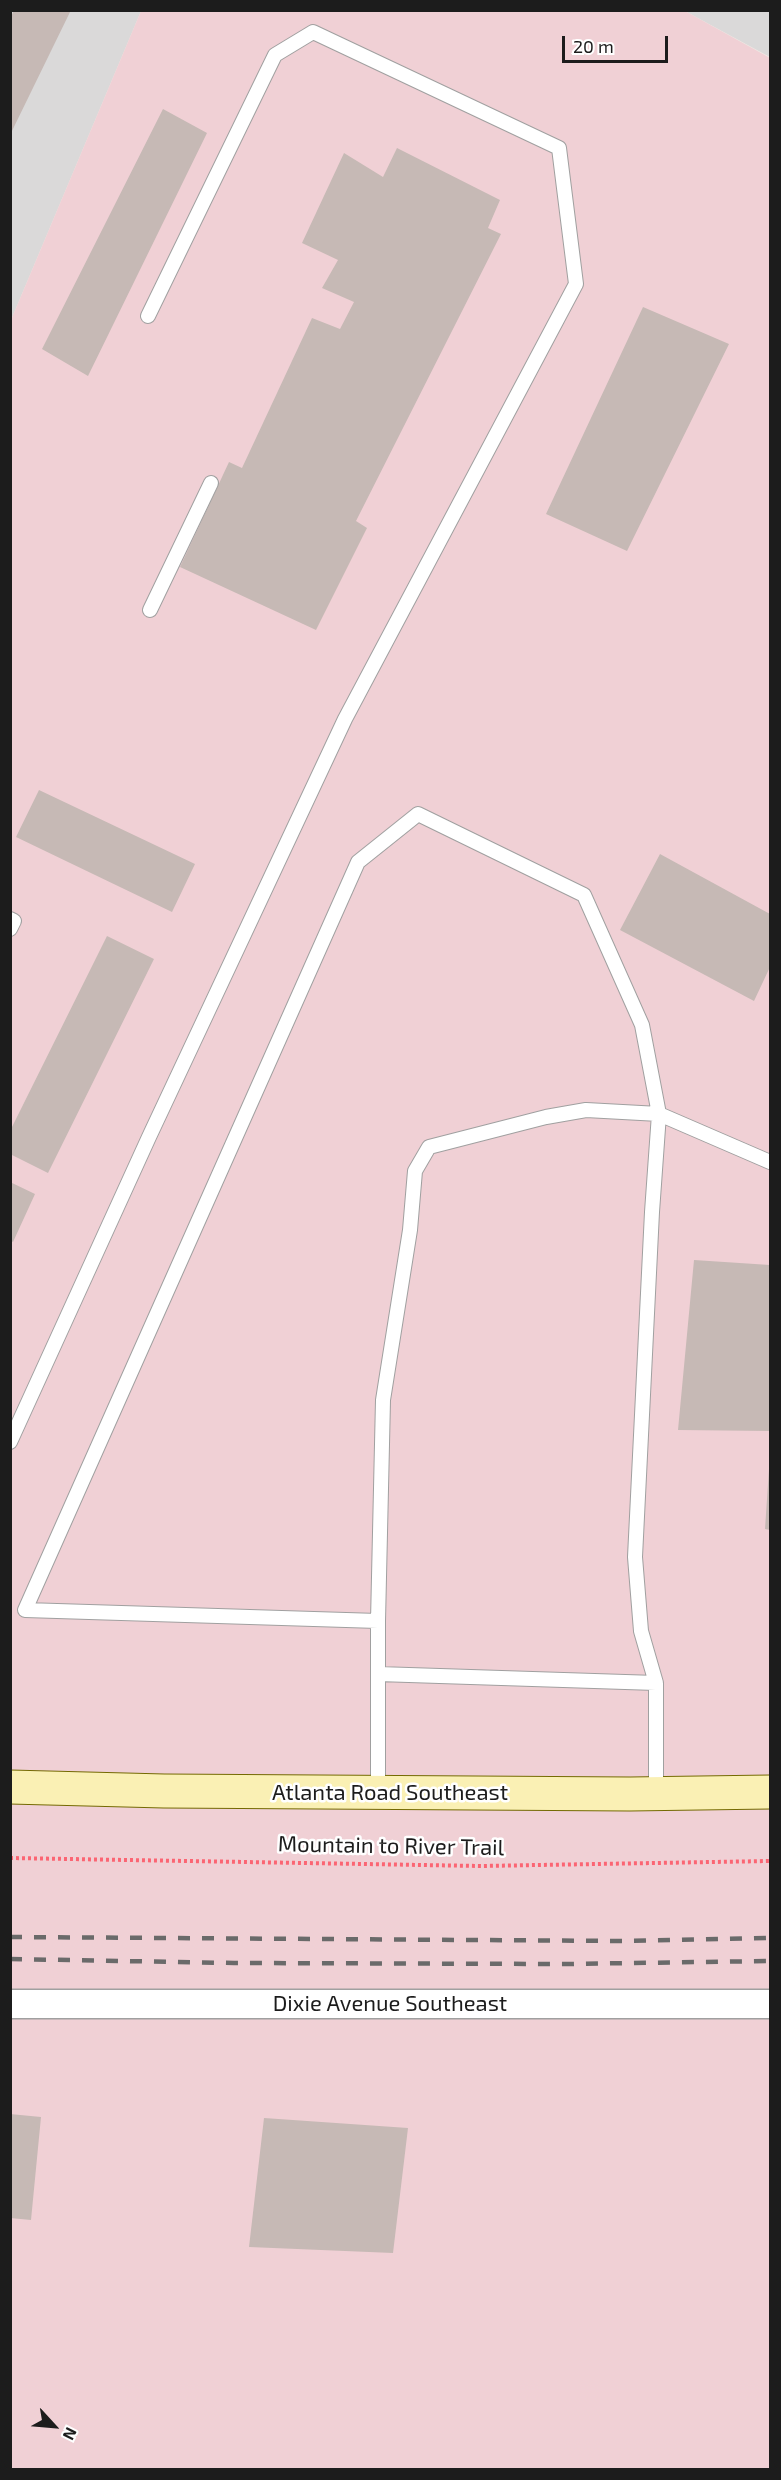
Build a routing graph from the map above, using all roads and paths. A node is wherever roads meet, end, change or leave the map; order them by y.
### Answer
1 (148, 316) dead end
2 (211, 483) dead end
3 (150, 610) dead end
4 (10, 919) edge
5 (10, 929) edge
6 (659, 1114) junction
7 (771, 1162) edge
8 (10, 1442) edge
9 (378, 1621) junction
10 (378, 1674) junction
11 (656, 1683) junction
12 (10, 1787) edge
13 (378, 1792) junction
14 (771, 1792) edge
15 (656, 1793) junction
16 (10, 1858) edge
17 (771, 1861) edge
18 (10, 2004) edge
19 (771, 2004) edge

1 - 8 lane
2 - 3 lane
4 - 5 lane
6 - 7 lane
6 - 9 lane
6 - 9 lane
6 - 11 lane
9 - 10 lane
10 - 11 lane
10 - 13 lane
11 - 15 lane
12 - 13 main road, Atlanta Road Southeast
13 - 15 main road, Atlanta Road Southeast
14 - 15 main road, Atlanta Road Southeast
16 - 17 path, Mountain to River Trail
18 - 19 street, Dixie Avenue Southeast

